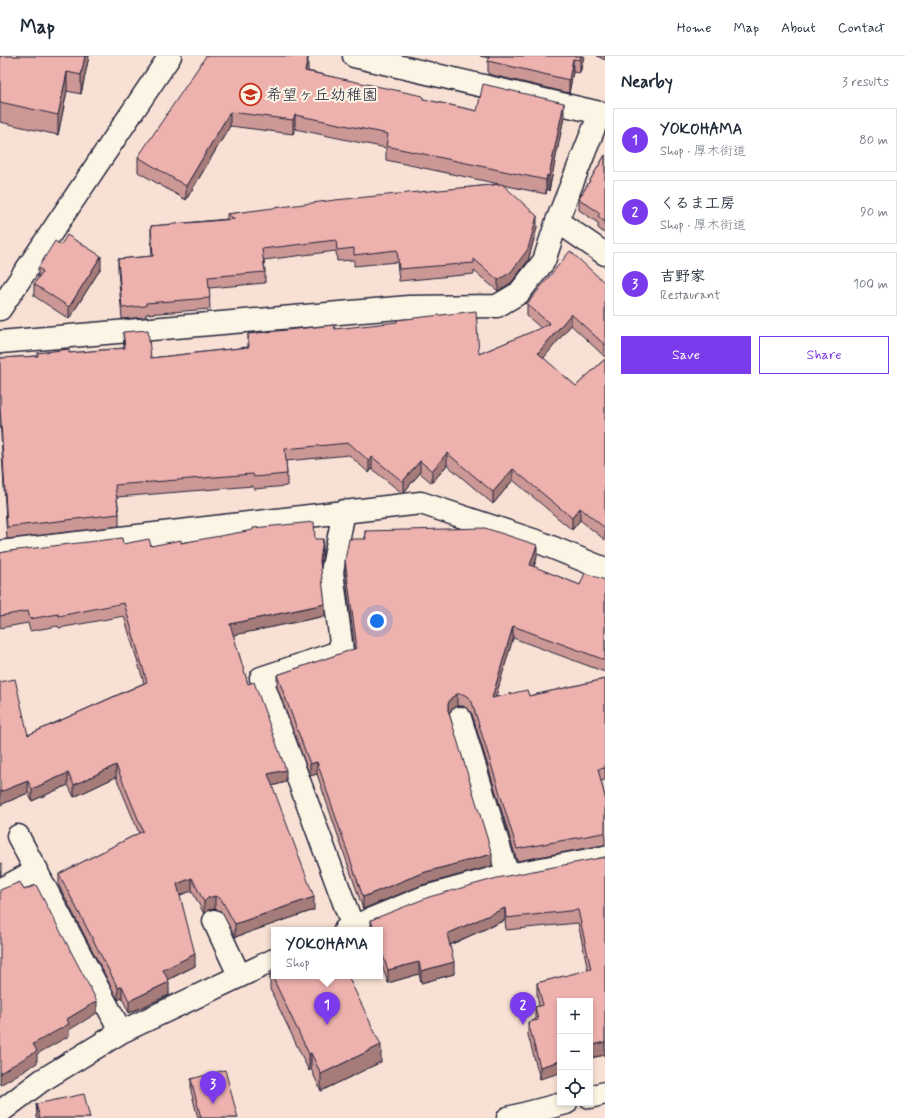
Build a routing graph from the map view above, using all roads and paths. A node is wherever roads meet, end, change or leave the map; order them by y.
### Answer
1 (170, 56) edge
2 (354, 56) edge
3 (603, 115) edge
4 (557, 221) junction
5 (605, 254) edge
6 (0, 310) edge
7 (0, 342) edge
8 (344, 511) junction
9 (0, 552) edge
10 (605, 568) edge
11 (460, 718) dead end
12 (18, 836) dead end
13 (605, 857) edge
14 (37, 870) junction
15 (508, 876) junction
16 (0, 890) edge
17 (214, 921) dead end
18 (349, 927) edge
19 (351, 927) edge
20 (271, 961) edge
21 (239, 975) junction
22 (121, 1032) junction
23 (605, 1093) edge
24 (593, 1096) edge
25 (557, 1105) edge
26 (0, 1112) edge
27 (514, 1117) edge

1 - 6 street
2 - 3 street
3 - 4 street
4 - 5 street
4 - 7 street
8 - 9 street
8 - 10 street
8 - 18 street
11 - 15 street
12 - 14 street
13 - 15 street
14 - 16 street
14 - 22 street
15 - 19 street
17 - 21 street
20 - 21 street
21 - 22 street
22 - 26 street
23 - 24 street
25 - 27 street

